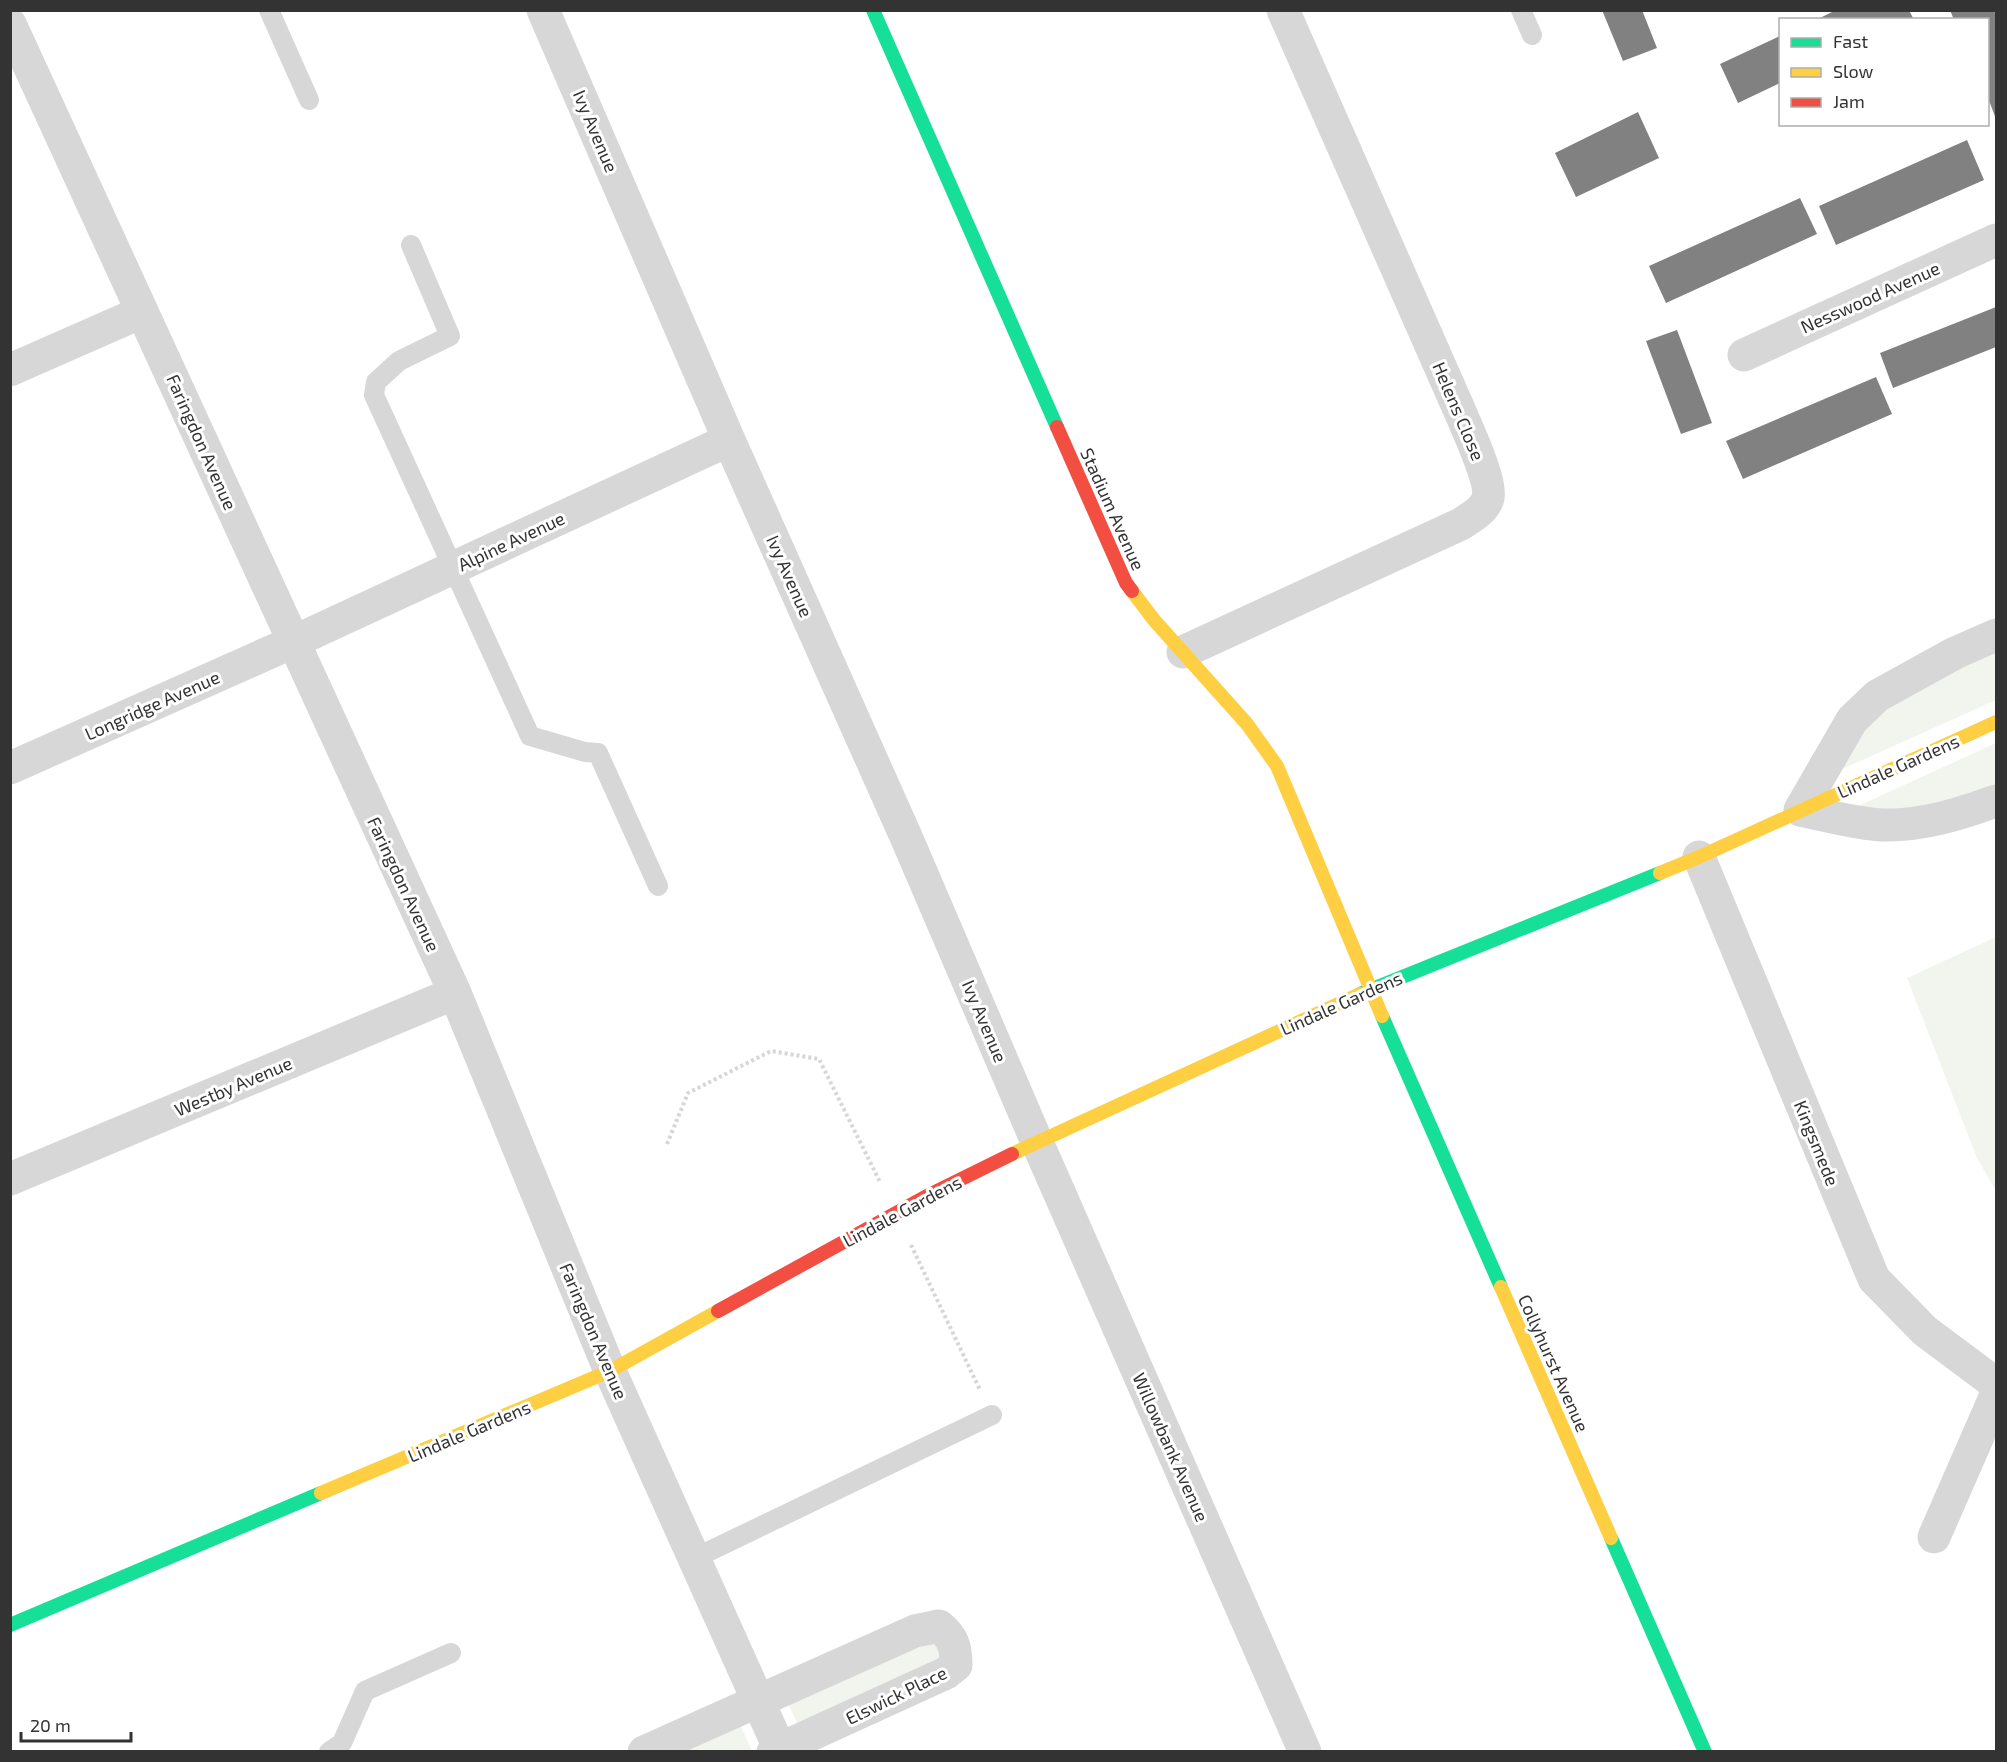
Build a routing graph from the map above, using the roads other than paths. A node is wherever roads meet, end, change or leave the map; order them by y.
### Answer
1 (269, 10) edge
2 (543, 10) edge
3 (873, 10) edge
4 (1283, 10) edge
5 (1521, 10) edge
6 (10, 24) edge
7 (1532, 35) dead end
8 (309, 100) dead end
9 (1996, 240) edge
10 (411, 245) dead end
11 (142, 312) junction
12 (1744, 355) dead end
13 (10, 370) edge
14 (729, 440) junction
15 (452, 568) junction
16 (1996, 635) edge
17 (293, 642) junction
18 (1183, 652) junction
19 (1996, 722) edge
20 (10, 768) edge
21 (1996, 801) edge
22 (1800, 810) junction
23 (1699, 857) junction
24 (658, 886) dead end
25 (1370, 989) junction
26 (455, 993) junction
27 (1037, 1142) junction
28 (10, 1179) edge
29 (610, 1371) junction
30 (1996, 1384) edge
31 (1996, 1395) edge
32 (992, 1415) road end
33 (1934, 1537) dead end
34 (695, 1558) junction
35 (10, 1625) edge
36 (451, 1653) dead end
37 (758, 1700) junction
38 (778, 1751) edge
39 (329, 1752) edge
40 (644, 1752) edge
41 (1305, 1752) edge
42 (1705, 1752) edge

1 - 8 lane
2 - 14 street, Ivy Avenue
3 - 18 street, Stadium Avenue
4 - 18 street, Helens Close
5 - 7 lane
6 - 11 street, Faringdon Avenue
9 - 12 street, Nesswood Avenue
10 - 15 lane
11 - 13 street
11 - 17 street, Faringdon Avenue
14 - 15 street, Alpine Avenue
14 - 27 street, Ivy Avenue
15 - 17 street, Alpine Avenue
15 - 24 lane
16 - 22 street, Lindale Gardens
17 - 20 street, Longridge Avenue
17 - 26 street, Faringdon Avenue
18 - 25 street, Stadium Avenue
19 - 22 street, Lindale Gardens
21 - 22 street, Lindale Gardens
22 - 23 street, Lindale Gardens
23 - 25 street, Lindale Gardens
23 - 30 street, Kingsmede
25 - 27 street, Lindale Gardens
25 - 42 street, Collyhurst Avenue
26 - 28 street, Westby Avenue
26 - 29 street, Faringdon Avenue
27 - 29 street, Lindale Gardens
27 - 41 street, Willowbank Avenue
29 - 34 street, Faringdon Avenue
29 - 35 street, Lindale Gardens
31 - 33 street
32 - 34 lane
34 - 37 street, Faringdon Avenue
36 - 39 lane
37 - 38 street, Faringdon Avenue
37 - 38 street, Elswick Place
37 - 40 street

